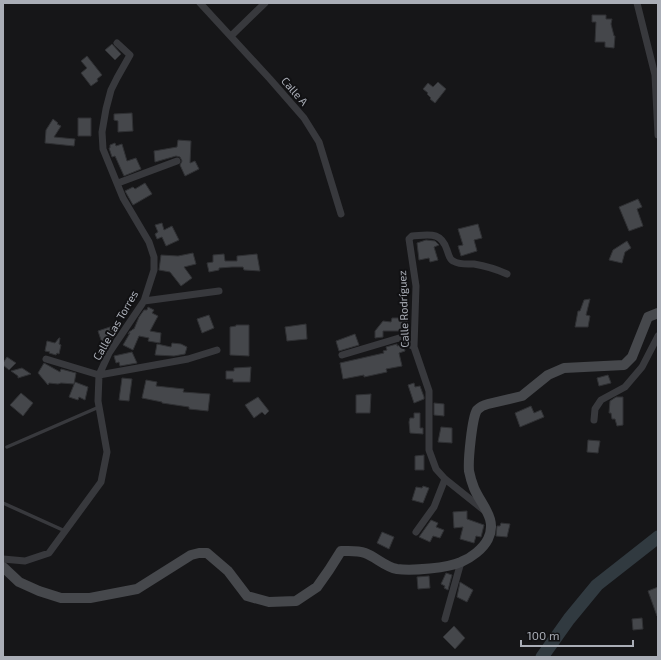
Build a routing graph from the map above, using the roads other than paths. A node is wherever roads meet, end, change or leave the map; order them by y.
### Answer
1 (200, 3) edge
2 (265, 3) edge
3 (638, 3) edge
4 (231, 36) junction
5 (117, 43) dead end
6 (658, 134) edge
7 (177, 161) dead end
8 (118, 183) junction
9 (341, 214) dead end
10 (507, 274) dead end
11 (219, 291) dead end
12 (144, 301) junction
13 (658, 313) edge
14 (658, 336) edge
15 (414, 348) junction
16 (217, 350) dead end
17 (342, 355) dead end
18 (46, 359) dead end
19 (99, 375) junction
20 (99, 407) junction
21 (594, 420) dead end
22 (7, 447) dead end
23 (445, 479) junction
24 (3, 503) edge
25 (489, 515) junction
26 (65, 531) junction
27 (416, 532) dead end
28 (3, 559) edge
29 (461, 562) junction
30 (3, 567) edge
31 (445, 619) dead end

1 - 4 street, Calle A
2 - 4 street
3 - 6 street
4 - 9 street, Calle A
5 - 8 street, Calle Las Torres
7 - 8 street
8 - 12 street, Calle Las Torres
10 - 15 street, Calle Rodríguez
11 - 12 street
12 - 19 street, Calle Las Torres
13 - 25 street
14 - 21 street
15 - 17 street
15 - 23 street, Calle Rodríguez
16 - 19 street
18 - 19 street
19 - 20 street, Calle Las Torres
20 - 22 lane
20 - 26 street, Calle Las Torres
23 - 25 street, Calle Rodríguez
23 - 27 street
24 - 26 lane
25 - 29 street
26 - 28 street, Calle Las Torres
29 - 30 street
29 - 31 street

